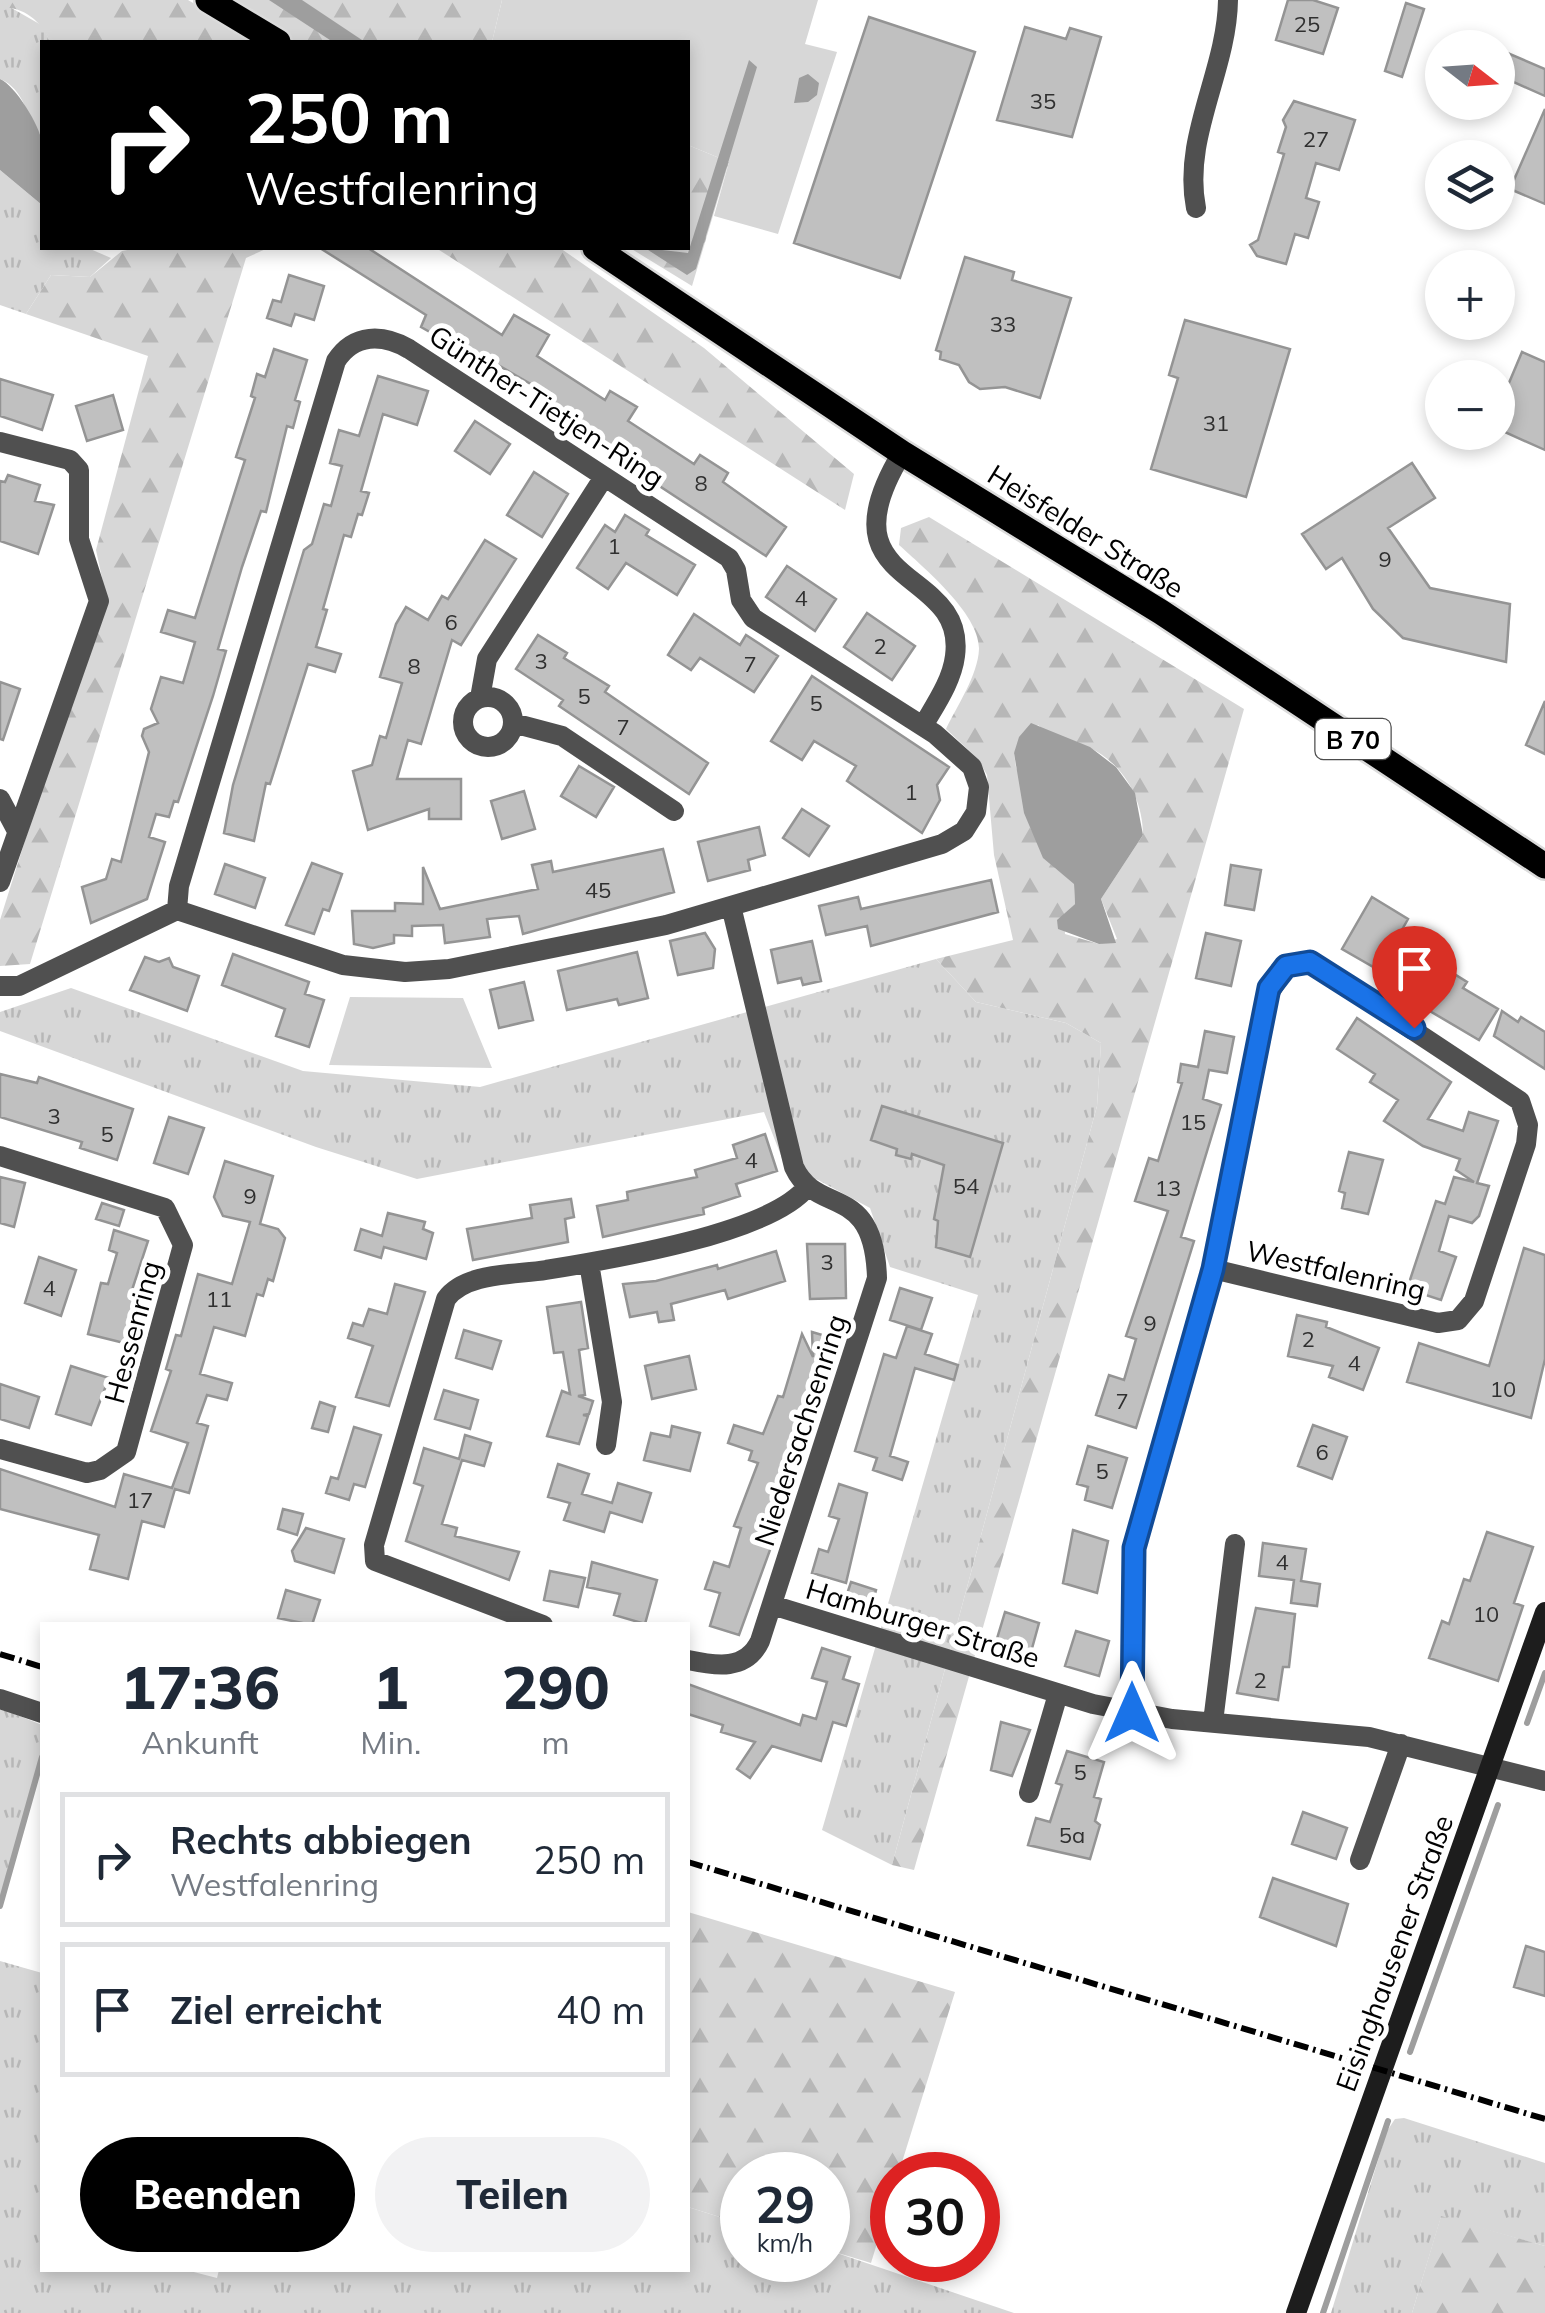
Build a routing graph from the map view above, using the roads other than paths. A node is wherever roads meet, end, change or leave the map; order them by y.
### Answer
1 (208, 0) edge
2 (1228, 0) edge
3 (275, 40) edge
4 (1196, 208) dead end
5 (597, 250) edge
6 (0, 442) edge
7 (902, 454) junction
8 (604, 477) junction
9 (480, 698) junction
10 (513, 723) junction
11 (923, 726) junction
12 (0, 799) edge
13 (674, 811) dead end
14 (16, 829) junction
15 (1545, 866) edge
16 (0, 882) edge
17 (731, 906) junction
18 (176, 910) junction
19 (0, 986) edge
20 (0, 1156) edge
21 (806, 1186) junction
22 (589, 1263) junction
23 (1213, 1269) junction
24 (606, 1444) dead end
25 (0, 1450) edge
26 (1235, 1544) dead end
27 (772, 1605) junction
28 (1545, 1612) edge
29 (535, 1622) edge
30 (690, 1660) edge
31 (1058, 1694) junction
32 (0, 1699) edge
33 (40, 1711) edge
34 (1132, 1713) junction
35 (1214, 1722) junction
36 (1400, 1744) junction
37 (1492, 1766) junction
38 (1545, 1781) edge
39 (1029, 1793) dead end
40 (1360, 1860) dead end
41 (1296, 2313) edge

1 - 3 main road
2 - 4 street
5 - 7 main road, Heisfelder Straße / B 70
6 - 14 street
7 - 11 street
7 - 15 main road, Heisfelder Straße / B 70
8 - 9 street
8 - 11 street, Günther-Tietjen-Ring
8 - 18 street, Günther-Tietjen-Ring
9 - 10 street
9 - 10 street
10 - 13 street
11 - 17 street, Günther-Tietjen-Ring
12 - 14 street
14 - 16 street
17 - 18 street, Günther-Tietjen-Ring
17 - 21 street
18 - 19 street
20 - 25 street, Hessenring
21 - 22 street
21 - 27 street, Niedersachsenring
22 - 24 street
22 - 29 street
23 - 23 street, Westfalenring
23 - 34 street, Westfalenring
26 - 35 street
27 - 30 street, Niedersachsenring
27 - 31 street, Hamburger Straße
28 - 37 street, Eisinghausener Straße
31 - 34 street, Hamburger Straße
31 - 39 street, Hamburger Straße
32 - 33 street
34 - 35 street, Hamburger Straße
35 - 36 street, Hamburger Straße
36 - 37 street, Hamburger Straße
36 - 40 street
37 - 38 street, Hamburger Straße
37 - 41 street, Eisinghausener Straße

